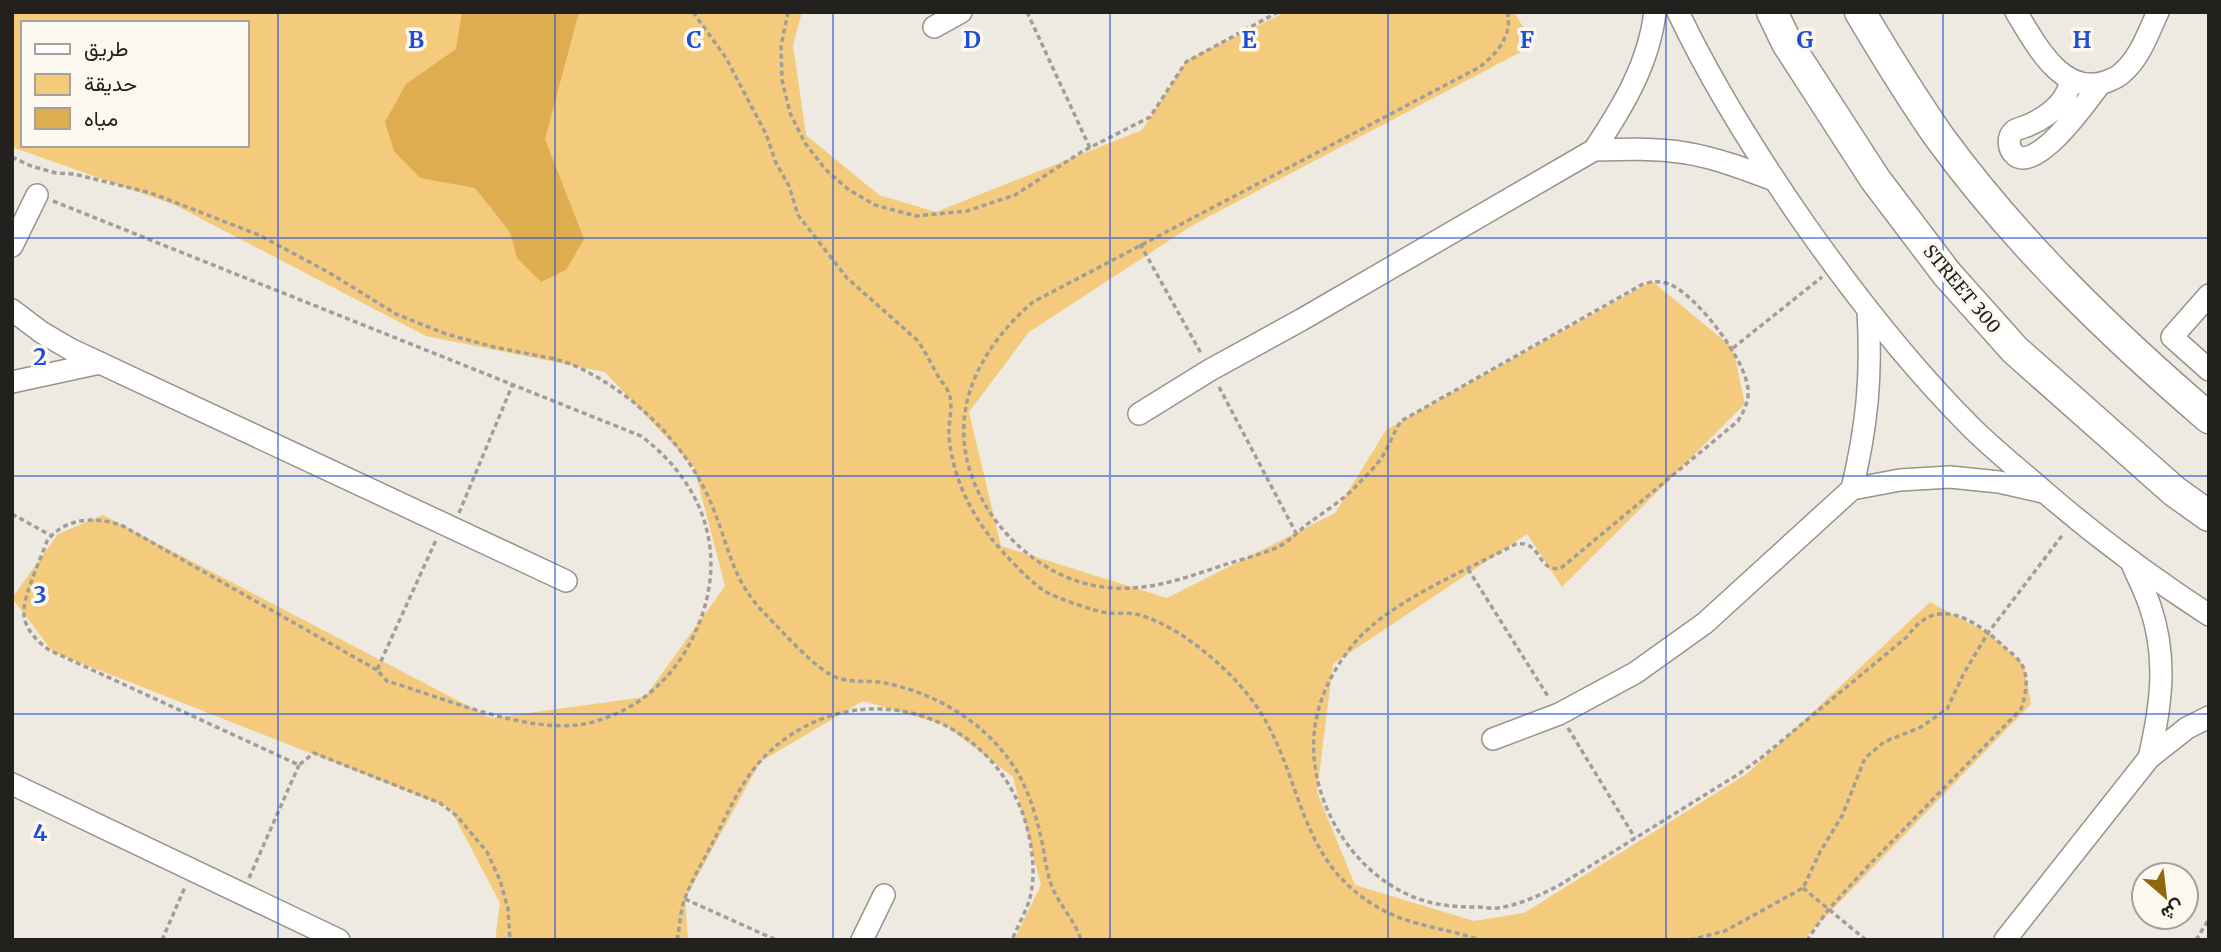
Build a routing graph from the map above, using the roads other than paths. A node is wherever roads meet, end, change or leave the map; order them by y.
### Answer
1 (961, 12) edge
2 (1655, 12) edge
3 (1678, 12) edge
4 (1772, 12) edge
5 (1860, 12) edge
6 (2016, 12) edge
7 (2158, 12) edge
8 (934, 27) dead end
9 (2071, 80) junction
10 (2100, 84) junction
11 (2042, 119) junction
12 (2059, 133) junction
13 (1594, 150) junction
14 (1774, 180) junction
15 (37, 195) road end
16 (12, 246) edge
17 (2209, 295) edge
18 (12, 310) edge
19 (1868, 310) junction
20 (2201, 318) edge
21 (100, 363) junction
22 (2209, 370) edge
23 (12, 382) edge
24 (1139, 414) dead end
25 (2209, 418) edge
26 (1852, 489) junction
27 (2047, 493) junction
28 (2209, 516) edge
29 (2131, 561) junction
30 (566, 581) dead end
31 (2209, 615) edge
32 (2209, 717) edge
33 (1493, 739) dead end
34 (2149, 758) junction
35 (12, 784) edge
36 (884, 895) dead end
37 (339, 940) edge
38 (862, 940) edge
39 (2005, 940) edge

1 - 8 street
2 - 13 street
3 - 14 street
4 - 28 street, STREET 300
5 - 25 street
6 - 9 street
7 - 10 street
9 - 10 street
9 - 11 street
10 - 12 street
11 - 12 street
11 - 12 street
13 - 14 street
13 - 24 street
14 - 19 street
15 - 16 street
17 - 20 street
18 - 21 street
19 - 26 street
19 - 27 street
20 - 22 street
21 - 23 street
21 - 30 street
26 - 27 street
26 - 33 street
27 - 29 street
29 - 31 street
29 - 34 street
32 - 34 street
34 - 39 street
35 - 37 street
36 - 38 street

